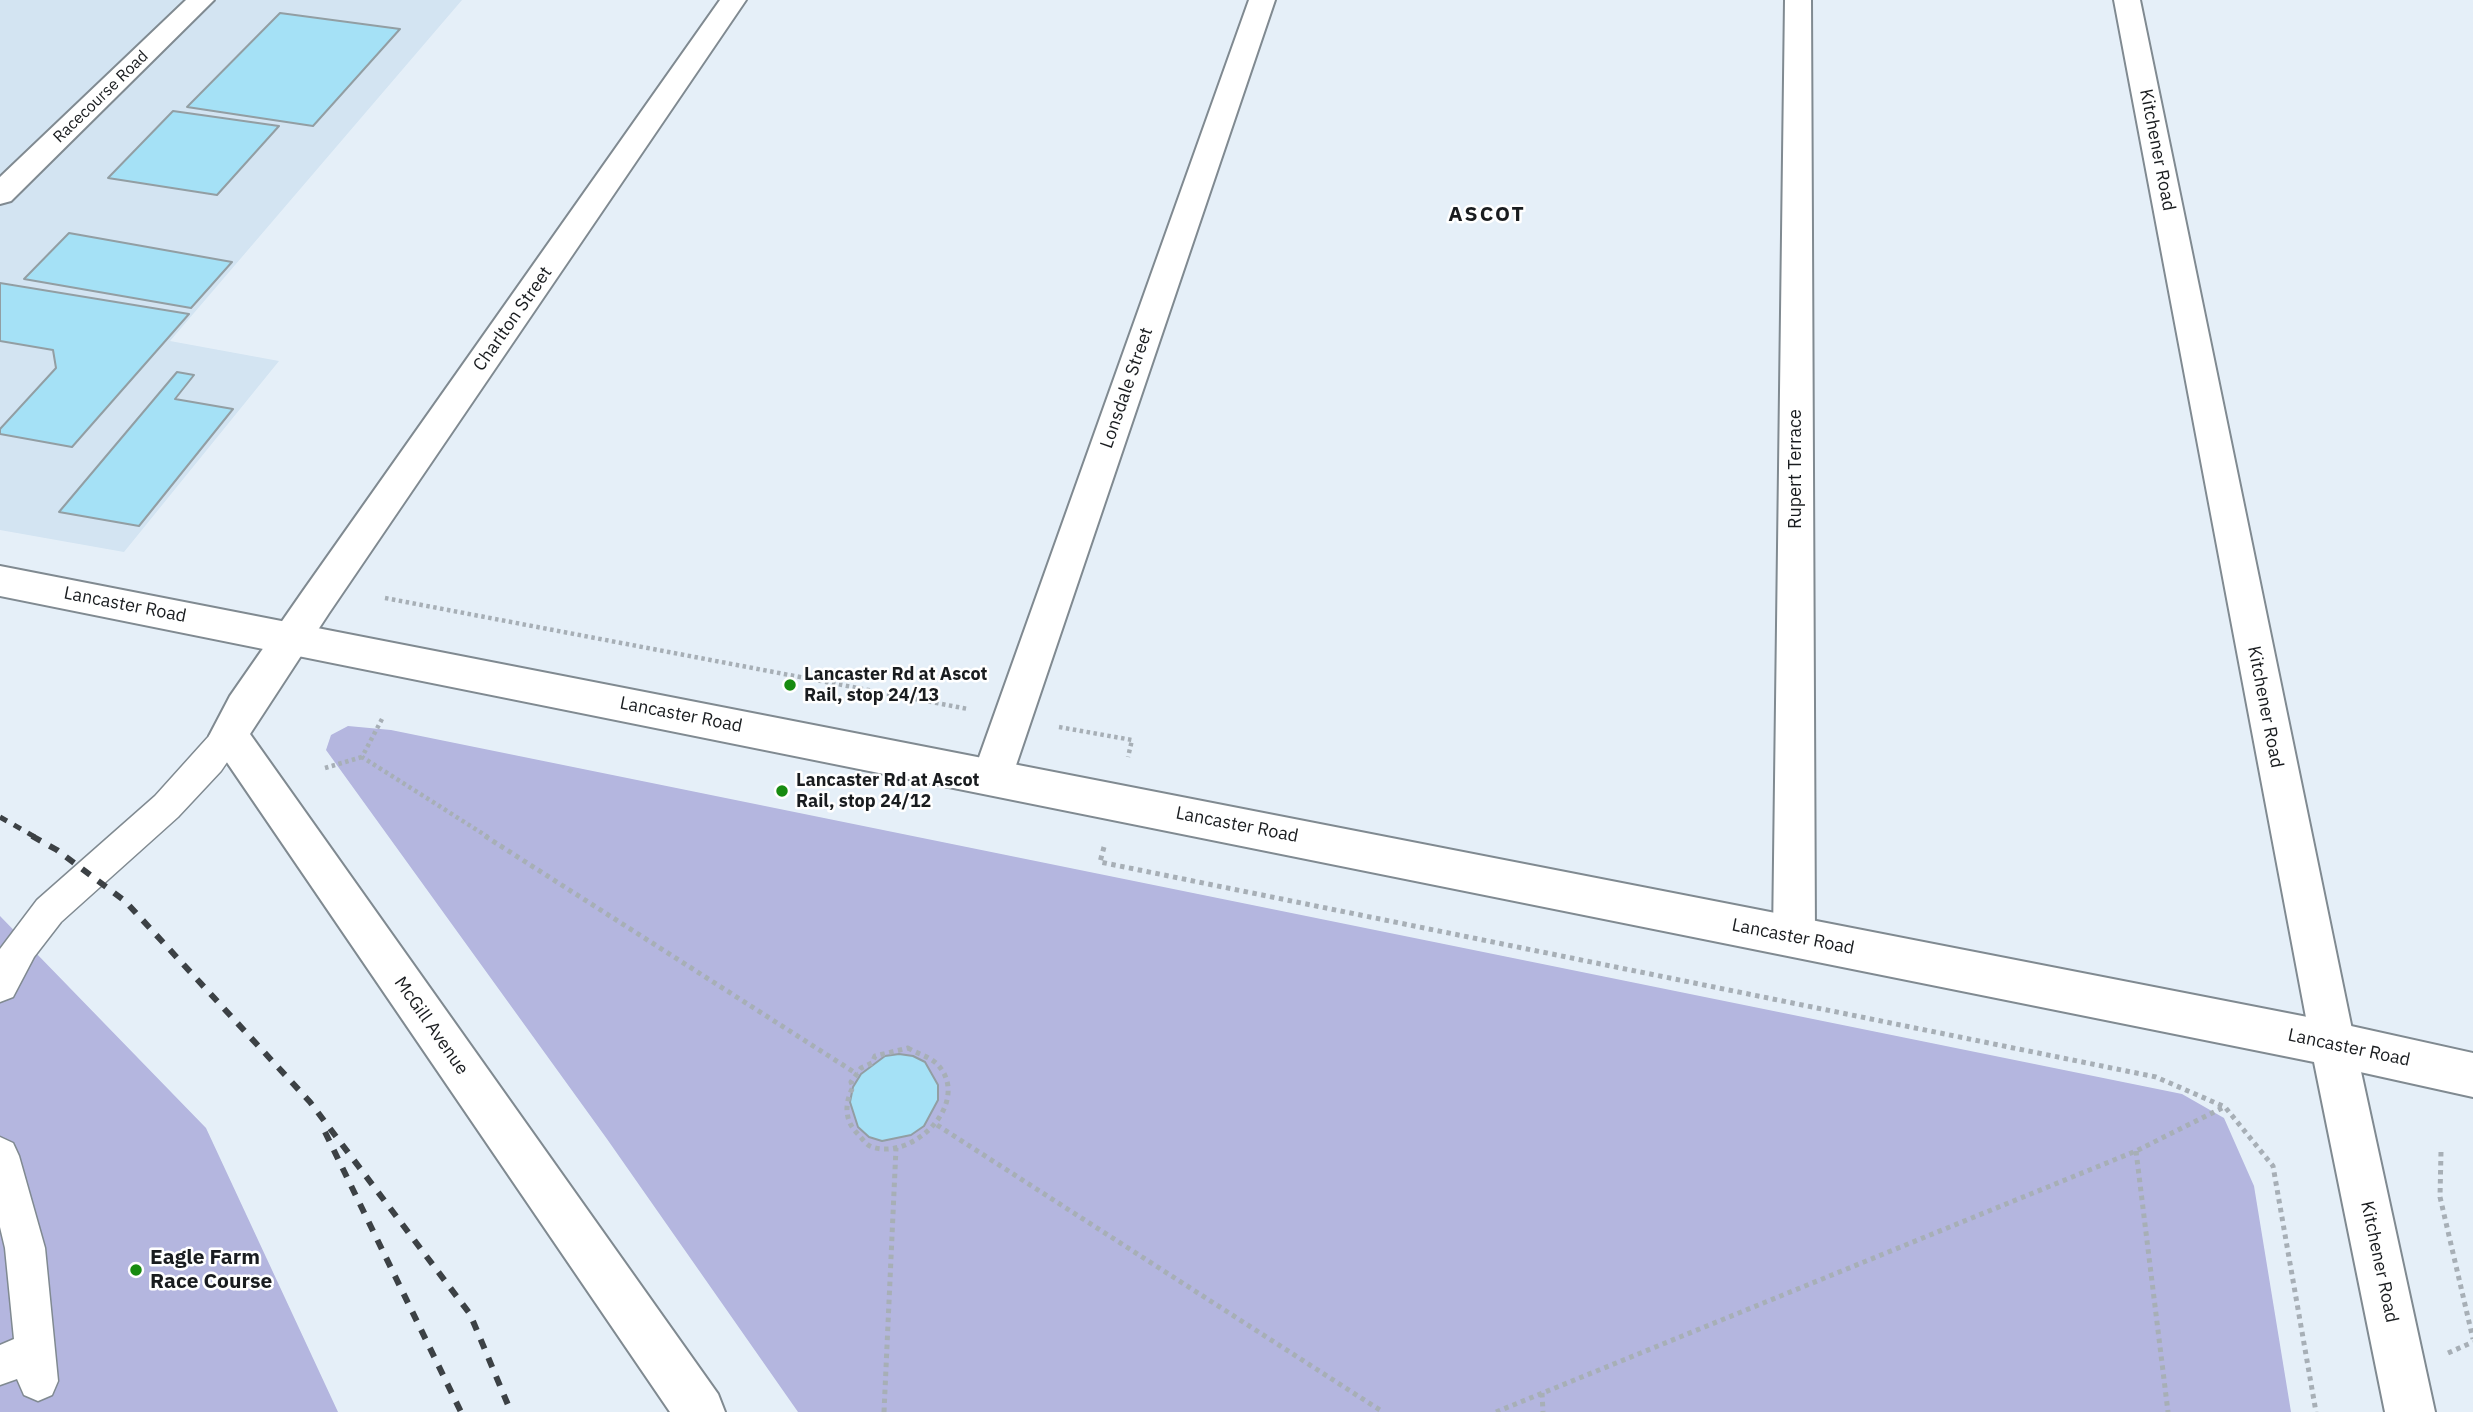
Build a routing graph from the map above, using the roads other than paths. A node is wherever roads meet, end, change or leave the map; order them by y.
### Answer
1 (201, 0) edge
2 (733, 0) edge
3 (1262, 0) edge
4 (1798, 0) edge
5 (2127, 0) edge
6 (0, 194) edge
7 (0, 581) edge
8 (292, 638) junction
9 (229, 736) junction
10 (992, 776) junction
11 (1794, 937) junction
12 (0, 985) edge
13 (2333, 1044) junction
14 (2473, 1075) edge
15 (0, 1156) edge
16 (24, 1366) edge
17 (700, 1412) edge
18 (2410, 1412) edge

1 - 6 street, Racecourse Road
2 - 8 street, Charlton Street
3 - 10 street, Lonsdale Street
4 - 11 street, Rupert Terrace
5 - 13 street, Kitchener Road
7 - 8 street, Lancaster Road
8 - 9 street
8 - 10 street, Lancaster Road
9 - 12 lane
9 - 17 street, McGill Avenue
10 - 11 street, Lancaster Road
11 - 13 street, Lancaster Road
13 - 14 street, Lancaster Road
13 - 18 street, Kitchener Road
15 - 16 lane

